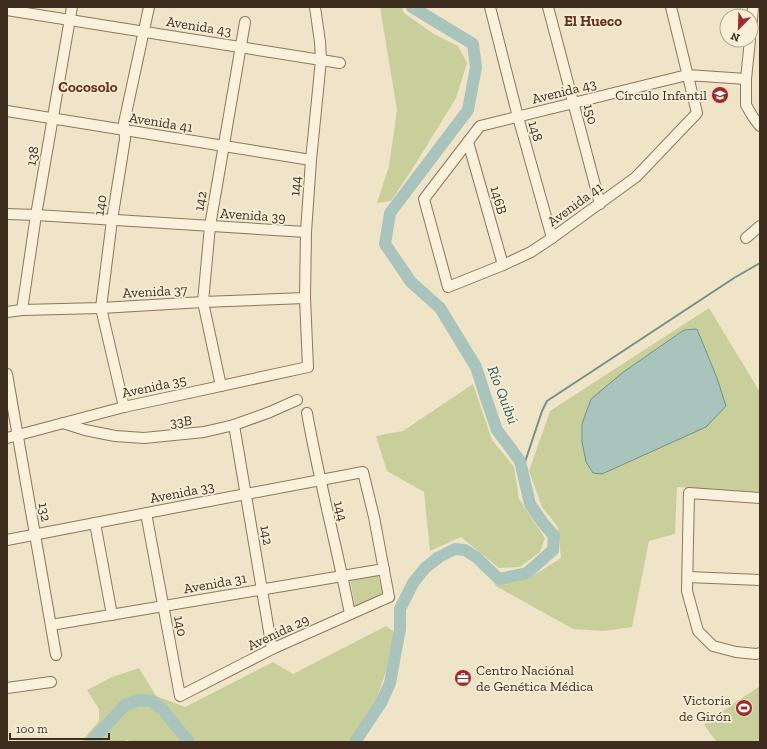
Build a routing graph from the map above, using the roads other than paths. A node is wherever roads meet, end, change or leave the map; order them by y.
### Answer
1 (72, 7) edge
2 (149, 7) edge
3 (315, 7) edge
4 (490, 7) edge
5 (548, 7) edge
6 (671, 7) edge
7 (7, 10) edge
8 (70, 20) junction
9 (245, 22) dead end
10 (144, 32) junction
11 (242, 46) junction
12 (749, 48) edge
13 (321, 60) junction
14 (340, 63) dead end
15 (687, 75) junction
16 (746, 79) junction
17 (574, 103) junction
18 (7, 110) edge
19 (518, 117) junction
20 (53, 118) junction
21 (760, 126) edge
22 (124, 130) junction
23 (468, 142) junction
24 (224, 146) junction
25 (311, 160) junction
26 (600, 204) junction
27 (7, 214) edge
28 (36, 215) junction
29 (112, 220) junction
30 (210, 226) junction
31 (760, 226) edge
32 (306, 232) junction
33 (552, 238) junction
34 (746, 238) dead end
35 (503, 265) junction
36 (448, 287) joint
37 (305, 298) junction
38 (203, 302) junction
39 (101, 308) junction
40 (22, 310) junction
41 (7, 312) edge
42 (308, 367) joint
43 (7, 374) edge
44 (221, 386) junction
45 (297, 400) dead end
46 (124, 407) junction
47 (307, 413) dead end
48 (63, 423) junction
49 (234, 425) junction
50 (18, 436) junction
51 (7, 438) edge
52 (319, 480) junction
53 (246, 495) junction
54 (760, 498) edge
55 (146, 513) junction
56 (95, 523) junction
57 (35, 535) junction
58 (7, 540) edge
59 (384, 569) junction
60 (343, 576) junction
61 (688, 577) junction
62 (760, 580) edge
63 (262, 589) junction
64 (164, 606) junction
65 (350, 614) junction
66 (112, 615) junction
67 (51, 625) junction
68 (272, 649) junction
69 (760, 653) edge
70 (56, 655) dead end
71 (51, 682) dead end
72 (7, 688) edge
73 (180, 696) joint

1 - 8 street, 138
2 - 10 street, 140
3 - 13 street, 144
4 - 19 street, 148
5 - 17 street, 150
6 - 15 street
7 - 8 street, Avenida 43
8 - 10 street, Avenida 43
8 - 20 street, 138
9 - 11 street, 142
10 - 11 street, Avenida 43
10 - 22 street, 140
11 - 13 street, Avenida 43
11 - 24 street, 142
12 - 16 street
13 - 14 street, Avenida 43
13 - 25 street, 144
15 - 16 street, Avenida 43
15 - 17 street, Avenida 43
15 - 26 street, Avenida 41
16 - 21 street
17 - 19 street, Avenida 43
17 - 26 street, 150
18 - 20 street, Avenida 41
19 - 23 street, Avenida 43
19 - 33 street, 148
20 - 22 street, Avenida 41
20 - 28 street, 138
22 - 24 street, Avenida 41
22 - 29 street, 140
23 - 35 street, 146B
23 - 36 street, Avenida 43
24 - 25 street, Avenida 41
24 - 30 street, 142
25 - 32 street, 144
26 - 33 street, Avenida 41
27 - 28 street, Avenida 39
28 - 29 street, Avenida 39
28 - 40 street, 138
29 - 30 street, Avenida 39
29 - 39 street, 140
30 - 32 street, Avenida 39
30 - 38 street, 142
31 - 34 street
32 - 37 street, 144
33 - 35 street, Avenida 41
35 - 36 street, Avenida 41
37 - 38 street, Avenida 37
37 - 42 street, 144
38 - 39 street, Avenida 37
38 - 44 street, 142
39 - 40 street, Avenida 37
39 - 46 street, 140
40 - 41 street, Avenida 37
42 - 44 street, Avenida 35
43 - 50 street, 132
44 - 46 street, Avenida 35
45 - 49 street, 33B
46 - 48 street, Avenida 35
47 - 52 street, 144
48 - 49 street, 33B
48 - 50 street, Avenida 35
49 - 53 street, 142
50 - 51 street, Avenida 35
50 - 57 street, 132
52 - 53 street, Avenida 33
52 - 59 street, Avenida 33
52 - 60 street, 144
53 - 55 street, Avenida 33
53 - 63 street, 142
54 - 61 street
55 - 56 street, Avenida 33
55 - 64 street, 140
56 - 57 street, Avenida 33
56 - 66 street
57 - 58 street, Avenida 33
57 - 67 street, 132
59 - 60 street, Avenida 31
59 - 65 street, Avenida 29
60 - 63 street, Avenida 31
60 - 65 street, 144
61 - 62 street
61 - 69 street
63 - 64 street, Avenida 31
63 - 68 street, 142
64 - 66 street, Avenida 31
64 - 73 street, 140
65 - 68 street, Avenida 29
66 - 67 street, Avenida 31
67 - 70 street, 132
68 - 73 street, Avenida 29
71 - 72 street

